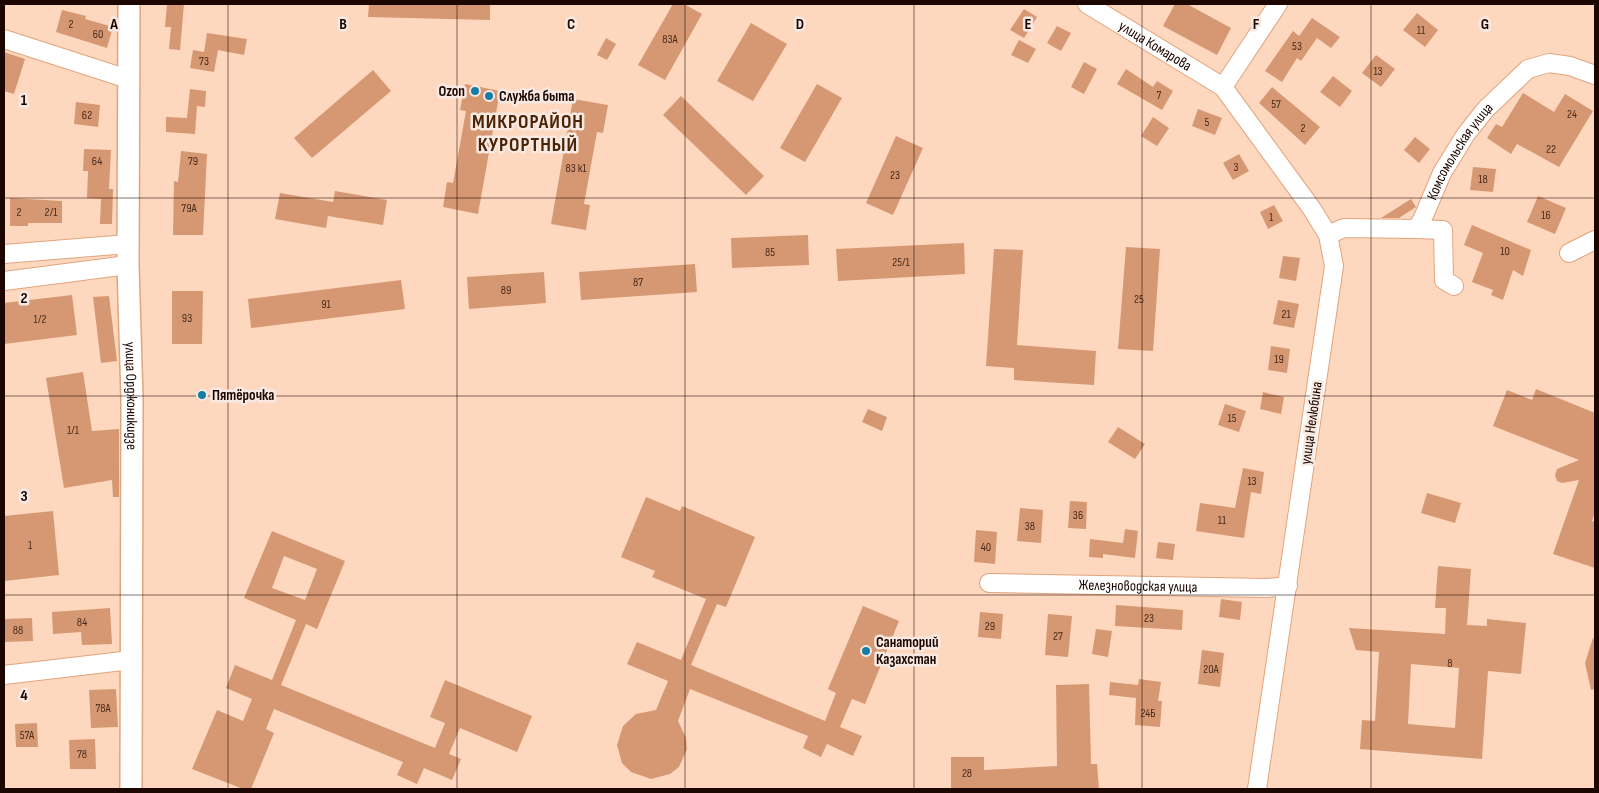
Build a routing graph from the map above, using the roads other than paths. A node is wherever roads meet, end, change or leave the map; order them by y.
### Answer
1 (129, 4) edge
2 (1087, 4) edge
3 (1278, 4) edge
4 (1104, 8) edge
5 (4, 38) edge
6 (1595, 75) edge
7 (128, 79) junction
8 (1223, 87) junction
9 (1416, 229) junction
10 (1328, 235) junction
11 (1595, 240) edge
12 (128, 244) junction
13 (4, 254) edge
14 (1569, 254) dead end
15 (128, 265) junction
16 (4, 281) edge
17 (1454, 286) dead end
18 (989, 583) dead end
19 (1288, 586) junction
20 (131, 660) junction
21 (4, 675) edge
22 (131, 789) edge
23 (1258, 789) edge

1 - 7 main road, улица Орджоникидзе
2 - 4 street, улица Комарова
3 - 8 street
4 - 8 street, улица Комарова
5 - 7 street
6 - 9 street, Комсомольская улица
7 - 12 main road, улица Орджоникидзе
8 - 10 street, улица Нелюбина
9 - 10 street
9 - 17 street
10 - 19 street, улица Нелюбина
11 - 14 street
12 - 13 street
12 - 15 main road, улица Орджоникидзе
15 - 16 street
15 - 20 main road, улица Орджоникидзе
18 - 19 street, Железноводская улица
19 - 23 street, улица Нелюбина
20 - 21 street
20 - 22 main road, улица Орджоникидзе

